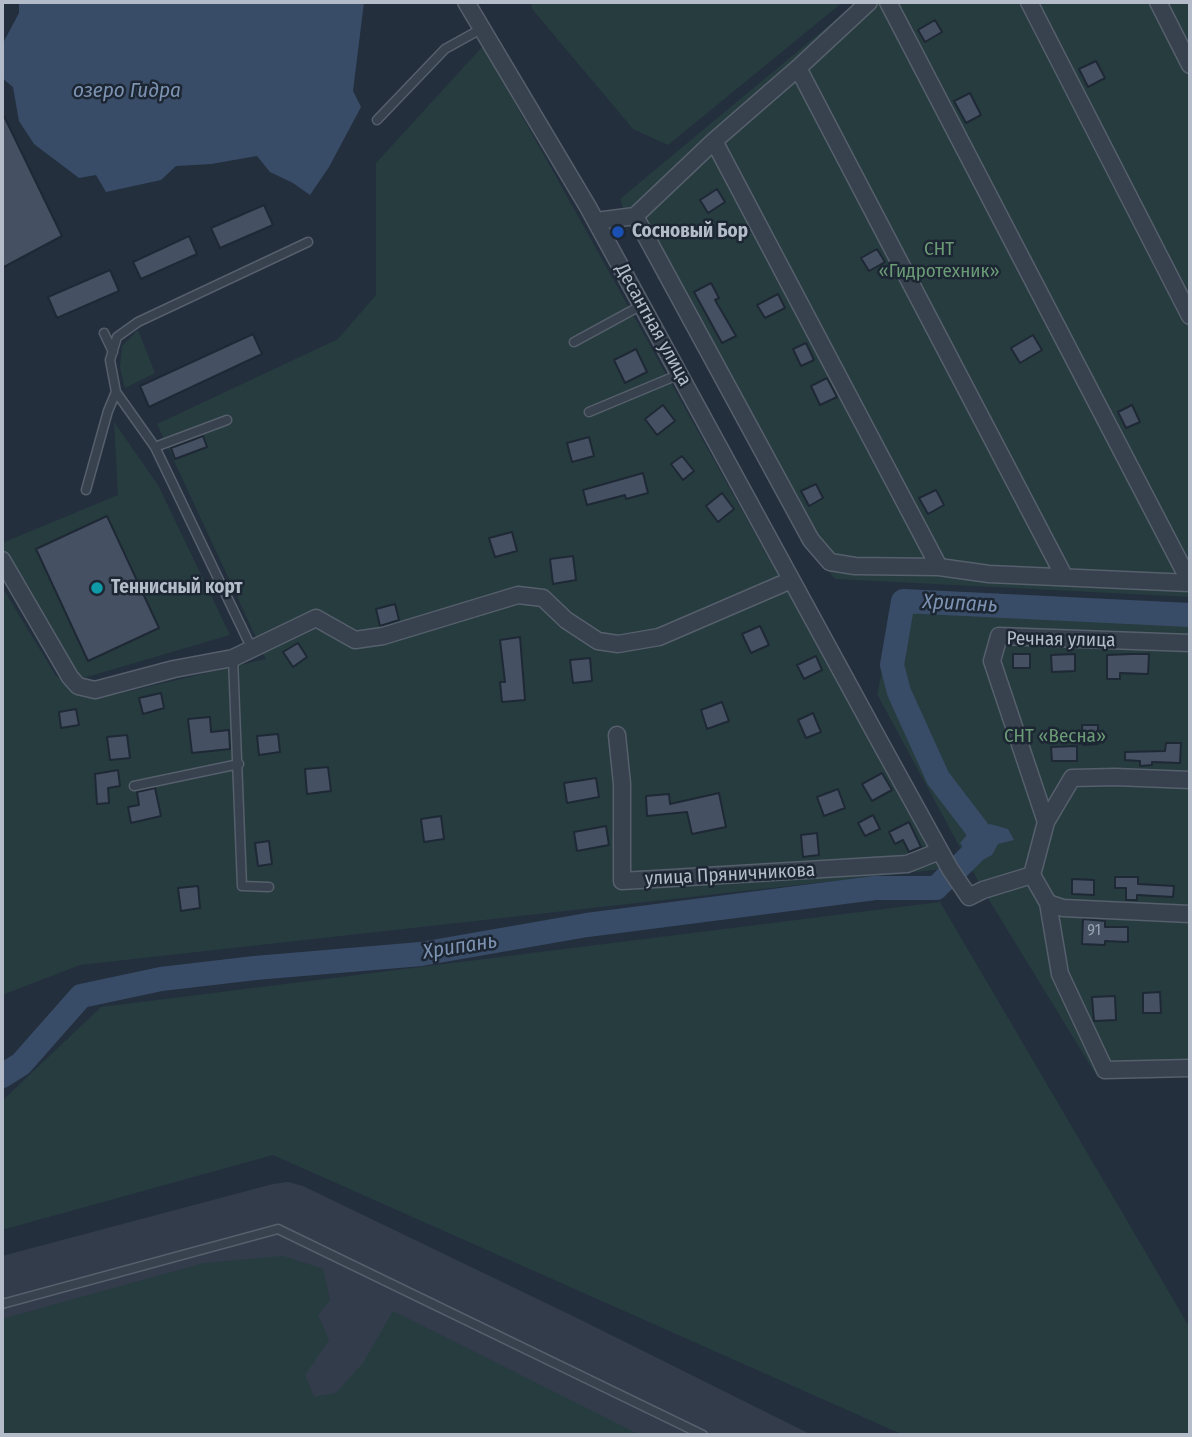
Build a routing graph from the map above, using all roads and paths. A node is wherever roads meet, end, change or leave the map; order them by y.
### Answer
1 (466, 2) edge
2 (869, 2) edge
3 (888, 2) edge
4 (1029, 2) edge
5 (1158, 2) edge
6 (481, 29) junction
7 (1190, 65) edge
8 (798, 68) junction
9 (377, 120) dead end
10 (714, 141) junction
11 (635, 216) junction
12 (596, 221) junction
13 (308, 243) dead end
14 (642, 305) junction
15 (1190, 316) edge
16 (104, 333) dead end
17 (574, 342) dead end
18 (113, 352) junction
19 (680, 374) junction
20 (116, 392) junction
21 (589, 412) dead end
22 (227, 420) dead end
23 (155, 447) junction
24 (86, 490) dead end
25 (2, 560) edge
26 (939, 567) junction
27 (1064, 576) junction
28 (787, 581) junction
29 (1190, 582) edge
30 (1190, 643) edge
31 (252, 649) junction
32 (233, 658) junction
33 (617, 735) dead end
34 (239, 764) junction
35 (1190, 780) edge
36 (134, 786) dead end
37 (1046, 822) junction
38 (940, 851) junction
39 (1032, 875) junction
40 (268, 887) dead end
41 (1048, 903) junction
42 (1190, 914) edge
43 (1190, 1068) edge
44 (2, 1304) edge
45 (703, 1435) edge

1 - 6 street, Десантная улица
2 - 8 street
3 - 29 street
4 - 15 street
5 - 7 street
6 - 9 lane
6 - 12 street, Десантная улица
8 - 10 street
8 - 27 street
10 - 11 street
10 - 26 street
11 - 12 street
11 - 26 street
12 - 14 street, Десантная улица
13 - 18 lane
14 - 17 lane
14 - 19 street, Десантная улица
16 - 18 lane
18 - 20 lane
19 - 21 lane
19 - 28 street, Десантная улица
20 - 23 lane
20 - 24 lane
22 - 23 lane
23 - 31 lane
25 - 32 street
26 - 27 street
27 - 29 street
28 - 31 street
28 - 38 street, Десантная улица
30 - 37 street, Речная улица
31 - 32 street
32 - 34 lane
33 - 38 street, улица Пряничникова
34 - 36 lane
34 - 40 lane
35 - 37 street
37 - 39 street
38 - 39 street, Десантная улица
39 - 41 street
41 - 42 street
41 - 43 street
44 - 45 lane

